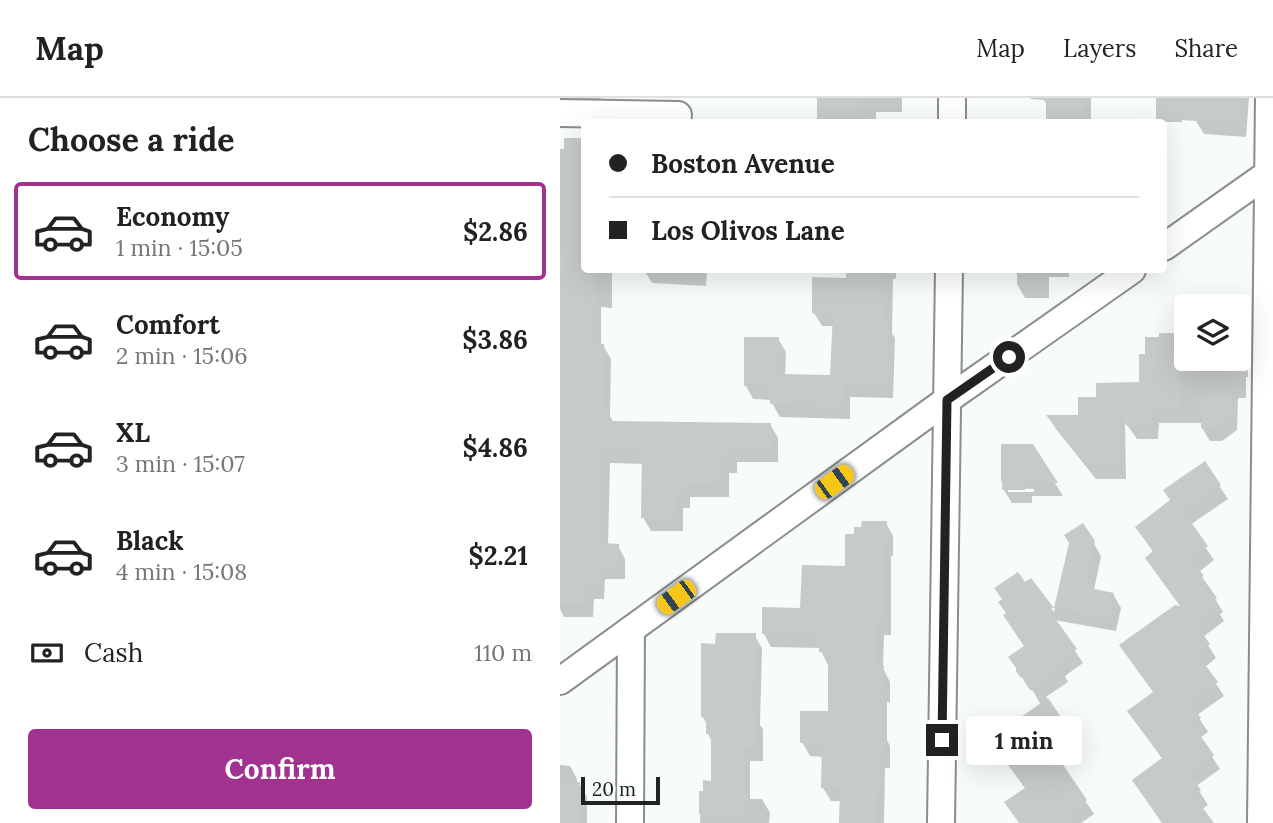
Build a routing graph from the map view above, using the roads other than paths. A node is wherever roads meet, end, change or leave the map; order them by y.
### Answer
1 (952, 98) edge
2 (1269, 98) edge
3 (560, 113) edge
4 (678, 115) dead end
5 (952, 119) edge
6 (1270, 172) edge
7 (1167, 245) edge
8 (949, 273) edge
9 (1128, 273) edge
10 (947, 400) junction
11 (631, 630) junction
12 (560, 681) edge
13 (630, 823) edge
14 (941, 823) edge
15 (1261, 823) edge

1 - 5 street
2 - 6 street
3 - 4 street
6 - 7 street
6 - 15 street
8 - 10 street
9 - 10 street
10 - 11 street
10 - 14 street
11 - 12 street
11 - 13 street

